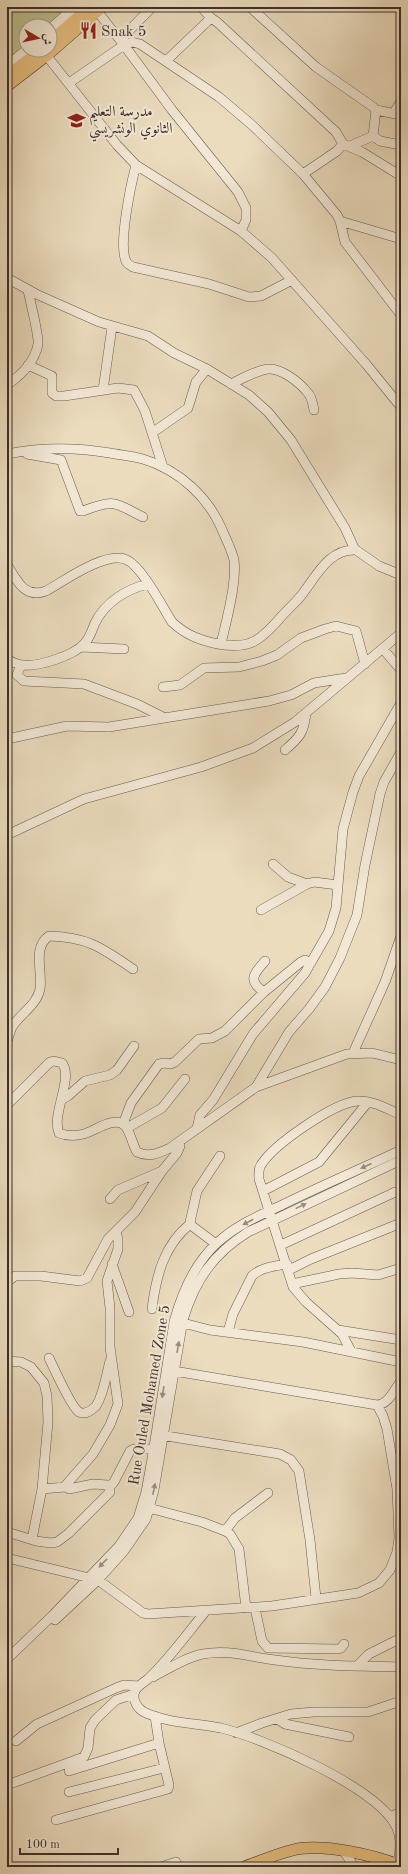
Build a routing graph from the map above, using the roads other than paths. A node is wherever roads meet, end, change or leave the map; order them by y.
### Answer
1 (75, 7) edge
2 (152, 7) edge
3 (201, 7) edge
4 (250, 7) edge
5 (96, 8) edge
6 (211, 18) junction
7 (58, 22) edge
8 (58, 36) edge
9 (58, 40) edge
10 (123, 42) junction
11 (18, 57) edge
12 (34, 58) edge
13 (37, 58) edge
14 (48, 58) edge
15 (166, 61) junction
16 (7, 66) edge
17 (7, 76) edge
18 (69, 83) junction
19 (7, 86) edge
20 (401, 101) edge
21 (376, 110) junction
22 (397, 114) edge
23 (373, 136) junction
24 (346, 145) junction
25 (401, 145) edge
26 (136, 165) junction
27 (303, 174) junction
28 (401, 176) edge
29 (340, 221) junction
30 (241, 231) junction
31 (401, 239) edge
32 (7, 278) edge
33 (292, 280) junction
34 (28, 290) junction
35 (401, 315) edge
36 (112, 327) junction
37 (28, 365) junction
38 (207, 369) junction
39 (231, 384) junction
40 (7, 385) edge
41 (103, 390) junction
42 (401, 407) edge
43 (314, 410) dead end
44 (152, 433) junction
45 (11, 453) edge
46 (163, 466) junction
47 (143, 517) dead end
48 (355, 550) junction
49 (7, 564) edge
50 (401, 575) edge
51 (148, 584) junction
52 (401, 633) edge
53 (221, 644) junction
54 (81, 647) junction
55 (383, 648) junction
56 (124, 649) dead end
57 (7, 659) edge
58 (365, 664) junction
59 (21, 665) junction
60 (401, 670) edge
61 (346, 678) junction
62 (163, 687) dead end
63 (401, 703) edge
64 (306, 713) junction
65 (165, 718) junction
66 (7, 739) edge
67 (285, 750) dead end
68 (401, 752) edge
69 (401, 826) edge
70 (7, 834) edge
71 (401, 845) edge
72 (273, 864) dead end
73 (307, 884) junction
74 (338, 885) junction
75 (261, 910) dead end
76 (401, 936) edge
77 (265, 961) dead end
78 (311, 963) junction
79 (133, 969) dead end
80 (264, 992) junction
81 (7, 1042) edge
82 (134, 1046) dead end
83 (354, 1053) junction
84 (401, 1060) edge
85 (185, 1079) dead end
86 (256, 1087) junction
87 (61, 1100) junction
88 (368, 1102) junction
89 (7, 1105) edge
90 (401, 1115) edge
91 (125, 1126) junction
92 (197, 1128) junction
93 (180, 1141) junction
94 (401, 1150) edge
95 (220, 1156) dead end
96 (401, 1160) edge
97 (162, 1171) junction
98 (263, 1191) junction
99 (401, 1194) edge
100 (110, 1199) dead end
101 (271, 1215) junction
102 (401, 1223) edge
103 (190, 1224) junction
104 (116, 1232) junction
105 (216, 1244) junction
106 (281, 1245) junction
107 (112, 1264) junction
108 (288, 1267) junction
109 (401, 1268) edge
110 (11, 1275) edge
111 (7, 1282) edge
112 (292, 1284) junction
113 (152, 1309) dead end
114 (129, 1312) dead end
115 (183, 1323) junction
116 (338, 1330) junction
117 (228, 1332) junction
118 (401, 1340) edge
119 (351, 1351) junction
120 (50, 1358) dead end
121 (111, 1358) junction
122 (7, 1361) edge
123 (401, 1362) edge
124 (170, 1370) junction
125 (401, 1381) edge
126 (377, 1406) junction
127 (160, 1435) junction
128 (154, 1449) junction
129 (65, 1487) junction
130 (109, 1487) junction
131 (42, 1489) junction
132 (268, 1493) dead end
133 (146, 1507) junction
134 (225, 1530) junction
135 (7, 1532) edge
136 (400, 1538) edge
137 (32, 1539) junction
138 (7, 1558) edge
139 (88, 1578) junction
140 (98, 1580) junction
141 (316, 1598) junction
142 (250, 1608) junction
143 (205, 1612) junction
144 (401, 1638) edge
145 (344, 1644) dead end
146 (7, 1659) edge
147 (358, 1665) junction
148 (7, 1667) edge
149 (401, 1667) edge
150 (148, 1679) junction
151 (136, 1690) junction
152 (401, 1701) edge
153 (155, 1716) junction
154 (277, 1719) junction
155 (236, 1733) junction
156 (349, 1737) dead end
157 (16, 1741) dead end
158 (159, 1743) junction
159 (164, 1768) junction
160 (68, 1771) dead end
161 (7, 1785) edge
162 (69, 1792) dead end
163 (401, 1812) edge
164 (390, 1817) junction
165 (56, 1820) dead end
166 (344, 1851) junction
167 (176, 1862) dead end
168 (257, 1865) edge
169 (399, 1865) edge
170 (161, 1867) edge
171 (244, 1867) edge
172 (354, 1867) edge

1 - 7 street
2 - 10 street
3 - 6 street
4 - 21 street
5 - 8 main road
5 - 9 main road
5 - 10 street
6 - 15 street
6 - 24 street
10 - 15 street
10 - 18 street
10 - 30 street
11 - 16 street
12 - 17 main road
13 - 19 main road
14 - 18 street
15 - 27 street
18 - 26 street
20 - 22 street
21 - 22 street
21 - 23 street
23 - 24 street
23 - 25 street
24 - 27 street
24 - 28 street
26 - 30 street
26 - 33 street
27 - 29 street
29 - 31 street
29 - 35 street
30 - 33 street
32 - 34 street
33 - 42 street
34 - 36 street
34 - 37 street
36 - 38 street
36 - 41 street
37 - 40 street
37 - 41 street
38 - 39 street
38 - 44 street
39 - 43 street
39 - 48 street
41 - 44 street
44 - 46 street
45 - 46 street
45 - 47 street
46 - 53 street
48 - 50 street
48 - 53 street
49 - 51 street
51 - 53 street
51 - 54 street
52 - 55 street
54 - 56 street
54 - 59 street
55 - 58 street
55 - 60 street
57 - 59 street
58 - 61 street
58 - 62 street
59 - 65 street
61 - 64 street
61 - 65 street
63 - 74 street
64 - 67 street
64 - 70 street
65 - 66 street
68 - 86 street
69 - 71 street
72 - 73 street
73 - 74 street
73 - 75 street
74 - 78 street
76 - 83 street
77 - 80 street
78 - 80 street
78 - 92 street
79 - 81 street
80 - 91 street
82 - 87 street
83 - 84 street
83 - 86 street
85 - 91 street
86 - 92 street
87 - 89 street
87 - 91 street
88 - 90 street
88 - 98 street
88 - 98 street
91 - 93 street
92 - 93 street
93 - 97 street
94 -> 101 street, Rue Ouled Mohamed Zone 5
95 - 103 street
101 -> 96 street, Rue Ouled Mohamed Zone 5
97 - 100 street
97 - 104 street
98 - 101 street
99 - 106 street
101 -> 105 street, Rue Ouled Mohamed Zone 5
101 - 106 street
101 - 115 street, Rue Ouled Mohamed Zone 5
102 - 108 street
103 - 105 street
103 - 113 street
104 - 107 street
104 - 110 street
105 - 124 street, Rue Ouled Mohamed Zone 5
106 - 108 street
107 - 114 street
107 - 121 street
108 - 112 street
108 - 117 street
109 - 112 street
110 - 111 street
112 - 116 street
115 - 117 street
124 -> 115 street, Rue Ouled Mohamed Zone 5
116 - 118 street
116 - 119 street
117 - 119 street
119 - 123 street
120 - 121 street
121 - 129 street
122 - 131 street
124 - 126 street
124 - 127 street, Rue Ouled Mohamed Zone 5
125 - 126 street
126 - 136 street
127 - 128 street, Rue Ouled Mohamed Zone 5
133 -> 127 street, Rue Ouled Mohamed Zone 5
127 - 141 street
128 - 130 street
128 - 133 street, Rue Ouled Mohamed Zone 5
129 - 130 street
129 - 131 street
130 - 137 street
131 - 137 street
132 - 134 street
133 - 134 street
133 -> 139 street, Rue Ouled Mohamed Zone 5
133 - 140 street, Rue Ouled Mohamed Zone 5
134 - 142 street
135 - 137 street
136 - 141 street
138 - 139 street
139 - 140 street
139 - 146 street, Rue Ouled Mohamed Zone 5
140 - 143 street
140 - 148 street, Rue Ouled Mohamed Zone 5
141 - 142 street
142 - 143 street
142 - 145 street
143 - 150 street
144 - 147 street
147 - 149 street
147 - 150 street
150 - 151 street
151 - 153 street
151 - 157 street
151 - 161 street
152 - 154 street
153 - 155 street
153 - 158 street
154 - 155 street
154 - 156 street
155 - 164 street
158 - 159 street
158 - 160 street
159 - 162 street
159 - 165 street
163 - 164 street
164 - 169 street
166 - 168 main road
166 - 169 main road
166 - 172 street
167 - 170 street
168 - 171 main road

